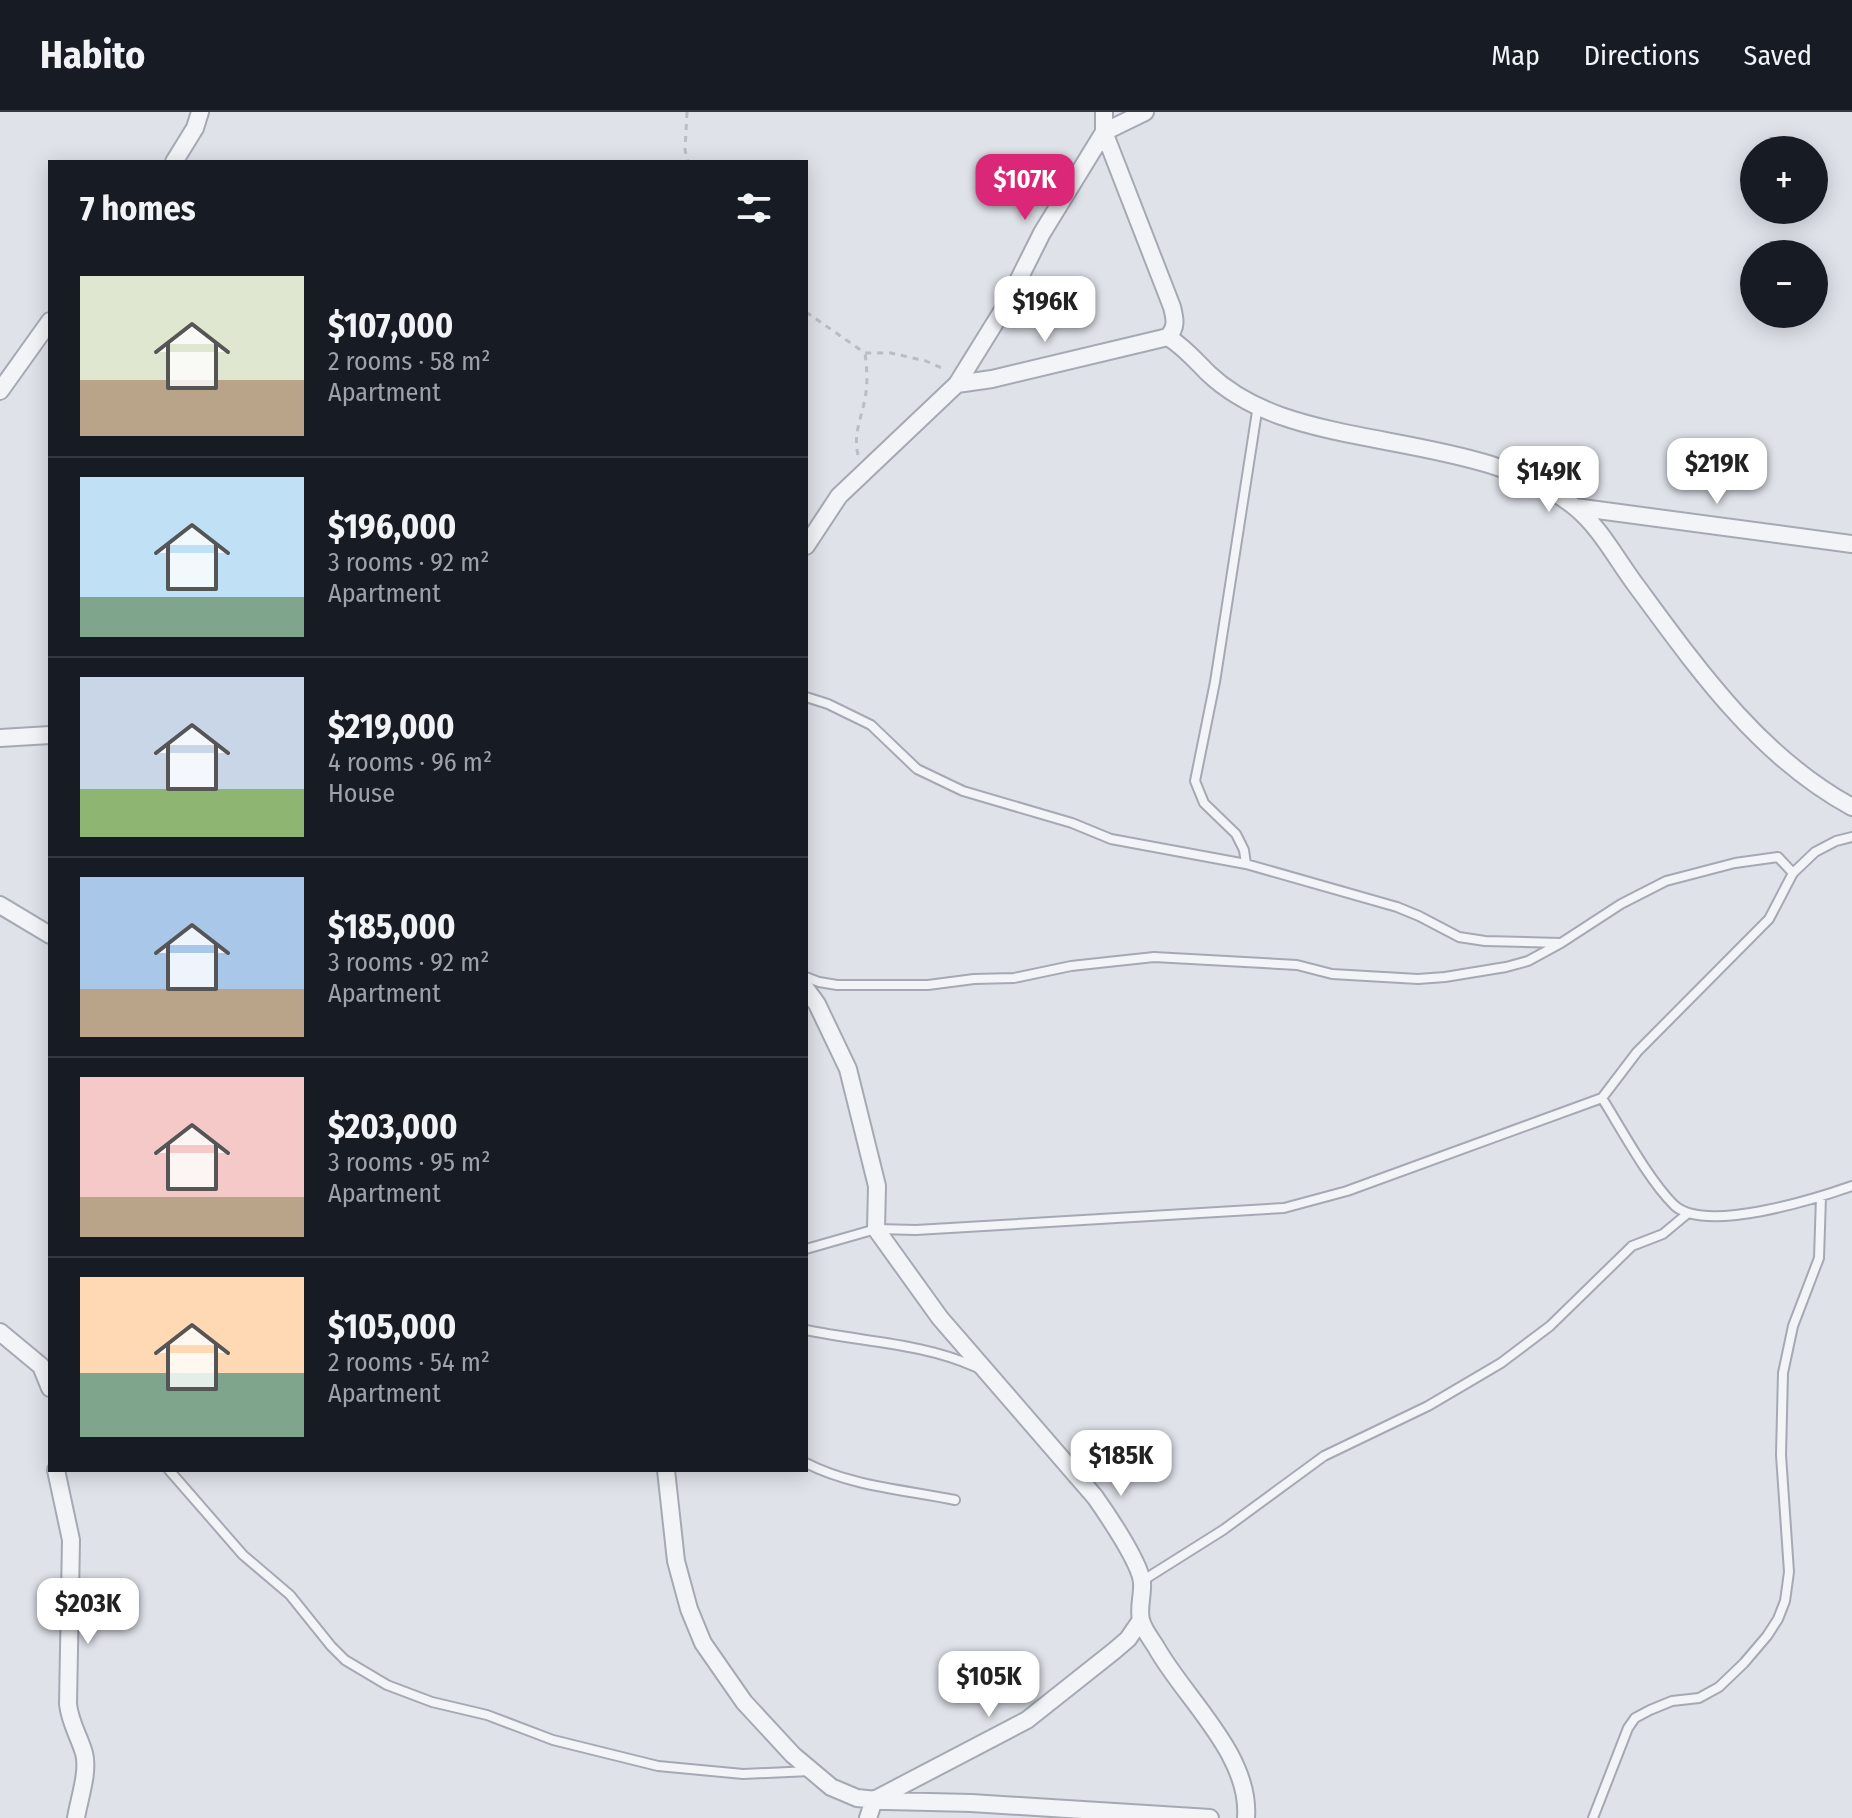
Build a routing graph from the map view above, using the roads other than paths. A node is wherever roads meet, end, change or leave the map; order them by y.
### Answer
1 (200, 112) edge
2 (1104, 112) edge
3 (1145, 112) edge
4 (1104, 132) junction
5 (175, 160) edge
6 (48, 324) edge
7 (1168, 337) junction
8 (957, 384) junction
9 (0, 391) edge
10 (1258, 405) junction
11 (1575, 507) junction
12 (808, 543) edge
13 (1852, 544) edge
14 (808, 698) edge
15 (48, 735) edge
16 (0, 738) edge
17 (1852, 807) edge
18 (1852, 837) edge
19 (1246, 864) junction
20 (1793, 873) junction
21 (0, 905) edge
22 (48, 934) edge
23 (1561, 943) junction
24 (808, 978) edge
25 (808, 992) edge
26 (1602, 1098) junction
27 (1852, 1186) edge
28 (1821, 1197) junction
29 (1687, 1214) junction
30 (876, 1229) junction
31 (808, 1248) edge
32 (808, 1330) edge
33 (0, 1332) edge
34 (983, 1369) junction
35 (46, 1370) edge
36 (808, 1464) edge
37 (56, 1472) edge
38 (171, 1472) edge
39 (666, 1472) edge
40 (955, 1500) dead end
41 (1142, 1581) junction
42 (1141, 1620) junction
43 (811, 1771) junction
44 (874, 1800) junction
45 (76, 1818) edge
46 (868, 1818) edge
47 (1210, 1818) edge
48 (1246, 1818) edge
49 (1593, 1818) edge

1 - 5 street
2 - 4 street
3 - 4 street
4 - 7 street
4 - 8 street
6 - 9 street
7 - 8 street
7 - 10 street
8 - 12 street
10 - 11 street
10 - 19 lane
11 - 13 street
11 - 17 street
14 - 19 lane
15 - 16 street
18 - 20 lane
19 - 23 lane
20 - 23 lane
20 - 26 lane
21 - 22 street
23 - 24 lane
25 - 30 street
26 - 29 lane
26 - 30 lane
27 - 28 lane
28 - 29 lane
28 - 49 lane
29 - 41 lane
30 - 31 lane
30 - 34 street
32 - 34 lane
33 - 35 street
34 - 41 street
36 - 40 lane
37 - 45 street
38 - 43 lane
39 - 43 street
41 - 42 street
42 - 44 street
42 - 48 street
43 - 44 street
44 - 46 street
44 - 47 street

